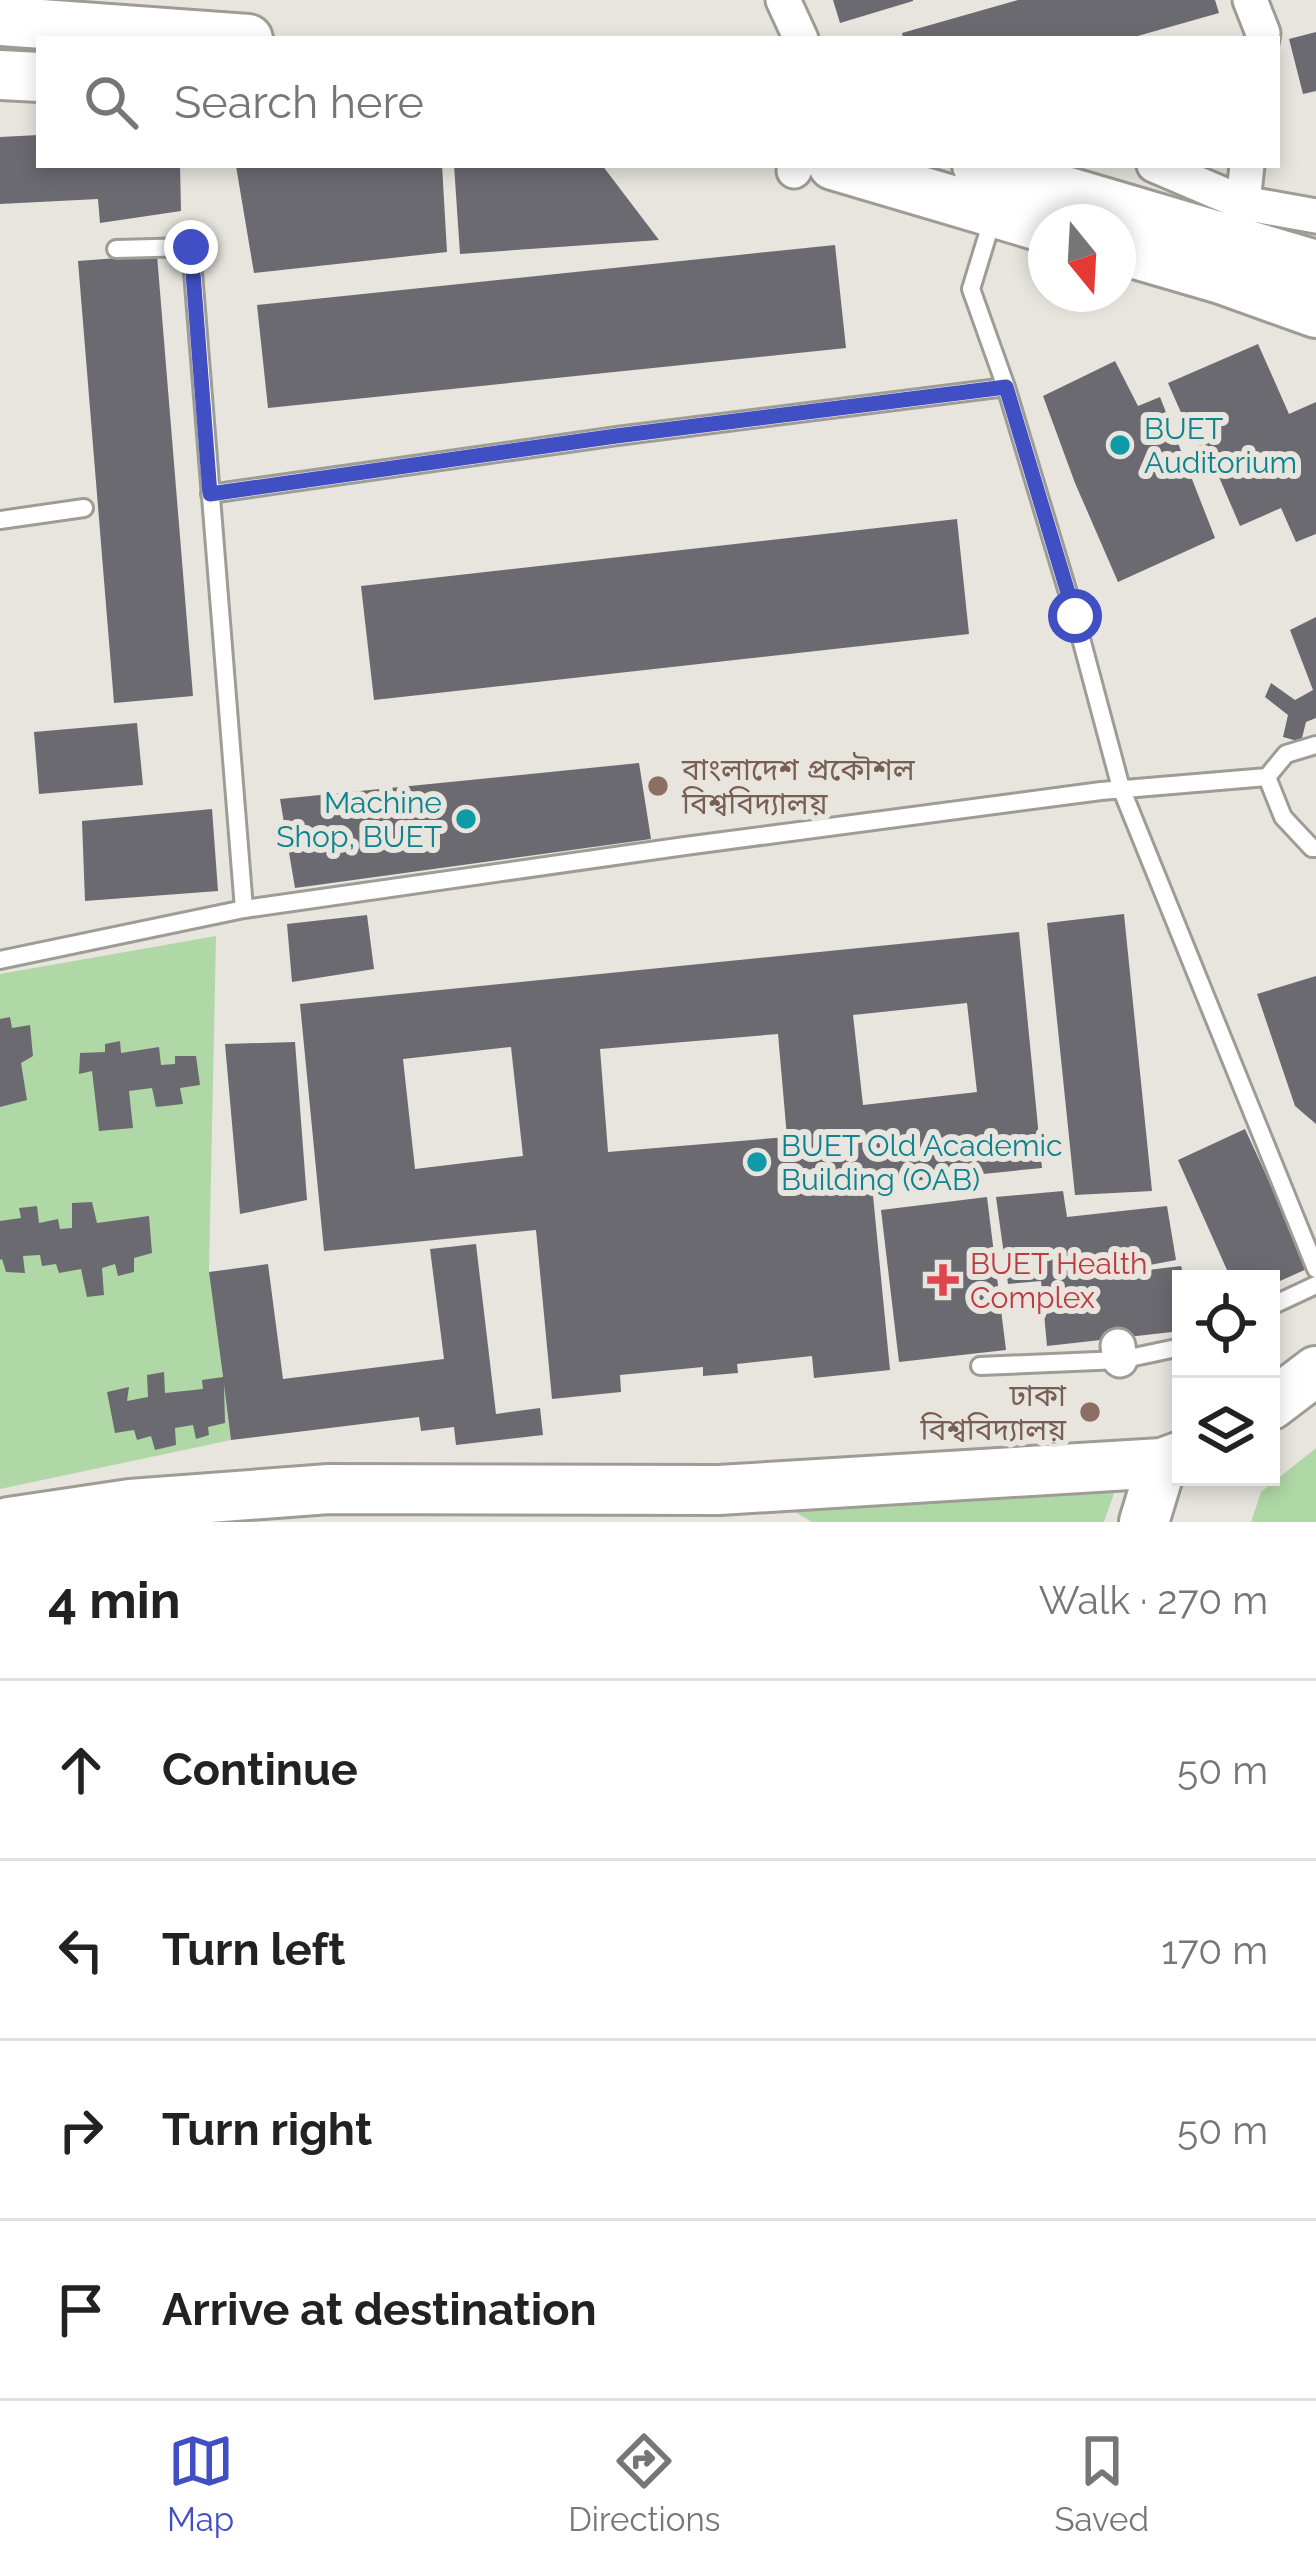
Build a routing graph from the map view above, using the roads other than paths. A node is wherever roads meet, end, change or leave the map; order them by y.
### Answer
1 (783, 0) edge
2 (1250, 0) edge
3 (0, 21) edge
4 (207, 36) edge
5 (800, 36) edge
6 (1254, 36) edge
7 (0, 75) edge
8 (36, 77) edge
9 (825, 168) edge
10 (1157, 168) edge
11 (1246, 168) edge
12 (991, 178) edge
13 (1028, 212) edge
14 (1316, 216) edge
15 (1233, 240) junction
16 (1136, 248) edge
17 (116, 249) dead end
18 (1316, 265) edge
19 (1316, 313) edge
20 (1006, 387) junction
21 (210, 494) junction
22 (84, 508) dead end
23 (0, 520) edge
24 (1316, 745) edge
25 (1267, 777) junction
26 (1121, 788) junction
27 (1316, 848) edge
28 (244, 909) junction
29 (0, 960) edge
30 (1316, 1268) edge
31 (1316, 1285) edge
32 (1280, 1302) edge
33 (1172, 1348) edge
34 (980, 1366) dead end
35 (1316, 1372) edge
36 (1280, 1398) edge
37 (1172, 1459) edge
38 (719, 1490) junction
39 (9, 1522) edge
40 (764, 1522) edge
41 (1144, 1522) edge

1 - 5 street
2 - 6 street
3 - 4 main road
7 - 8 main road
9 - 12 main road
10 - 15 street
11 - 15 street
12 - 13 main road
12 - 15 main road
12 - 20 lane
14 - 15 street
15 - 16 main road
15 - 18 main road
15 - 19 main road
17 - 21 lane
20 - 21 lane
20 - 26 lane
21 - 28 lane
22 - 23 lane
24 - 25 lane
25 - 26 lane
25 - 27 lane
26 - 28 lane
26 - 30 lane
28 - 29 lane
31 - 32 lane
33 - 34 lane
35 - 36 main road
37 - 38 main road
37 - 41 main road
38 - 39 main road
38 - 40 main road

